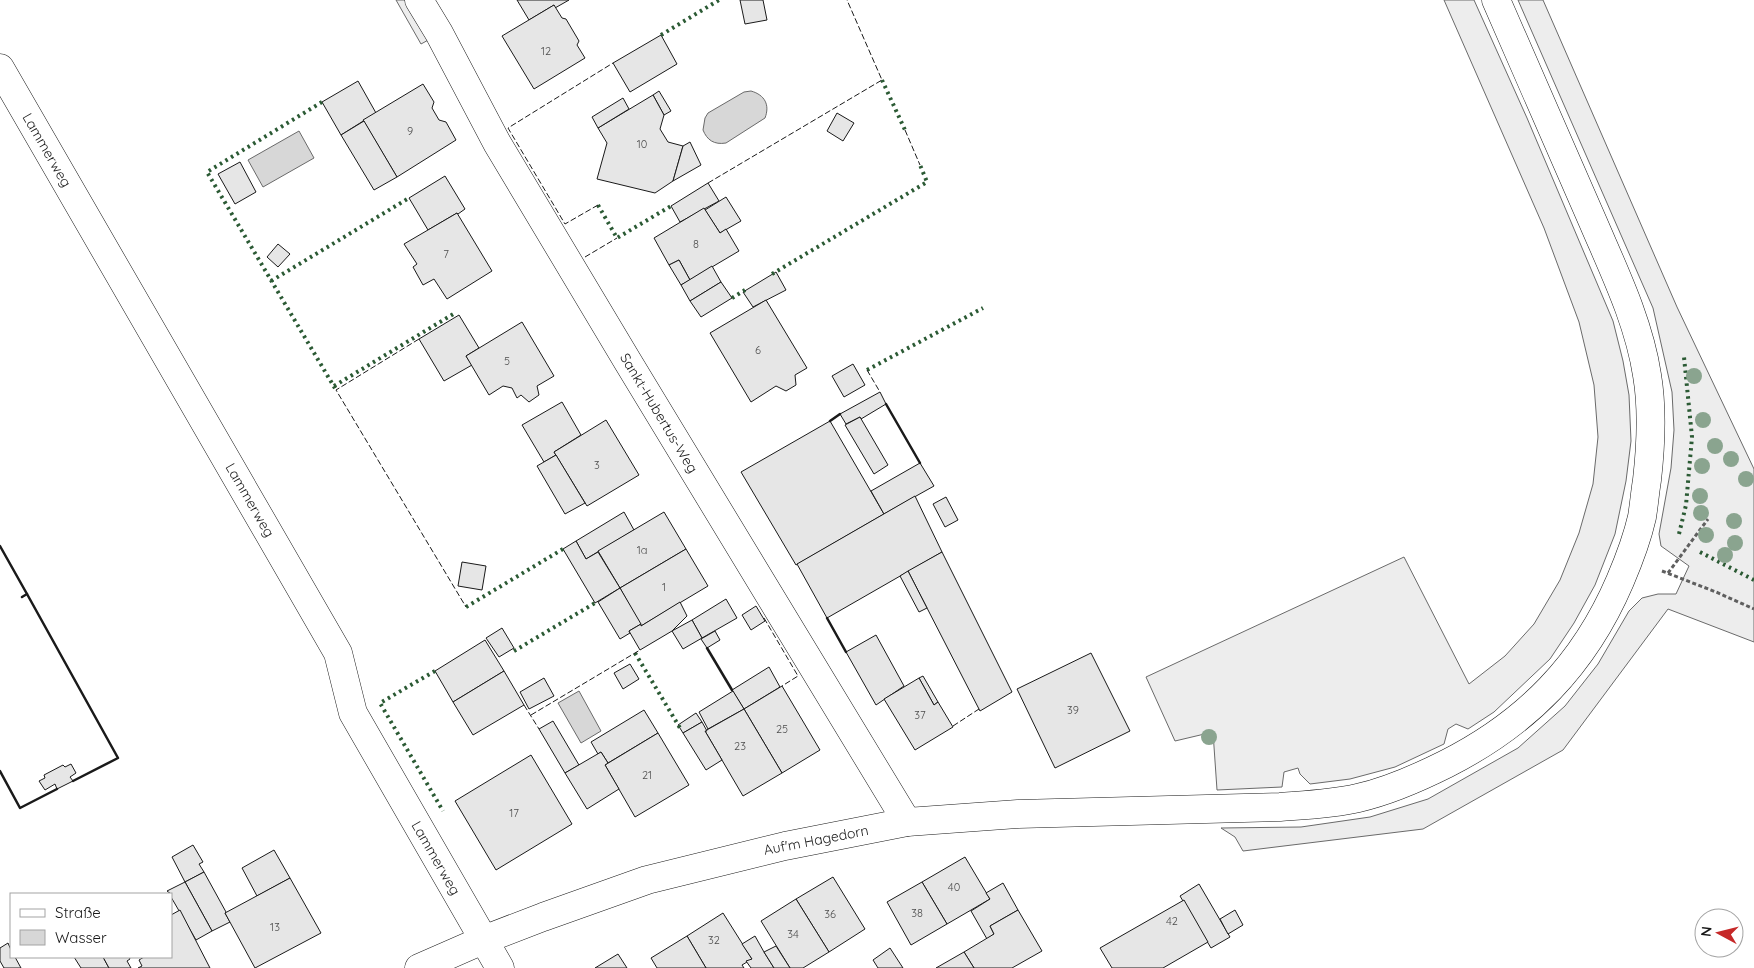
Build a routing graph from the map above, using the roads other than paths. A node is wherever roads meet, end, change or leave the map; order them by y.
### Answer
1 (419, 0) edge
2 (1496, 0) edge
3 (0, 68) edge
4 (907, 822) junction
5 (483, 940) junction
6 (419, 968) edge
7 (500, 968) edge

1 - 4 street, Sankt-Hubertus-Weg
2 - 4 street, Auf'm Hagedorn
3 - 5 street, Lammerweg
4 - 5 street, Auf'm Hagedorn
5 - 6 street, Auf'm Hagedorn
5 - 7 street, Lammerweg

